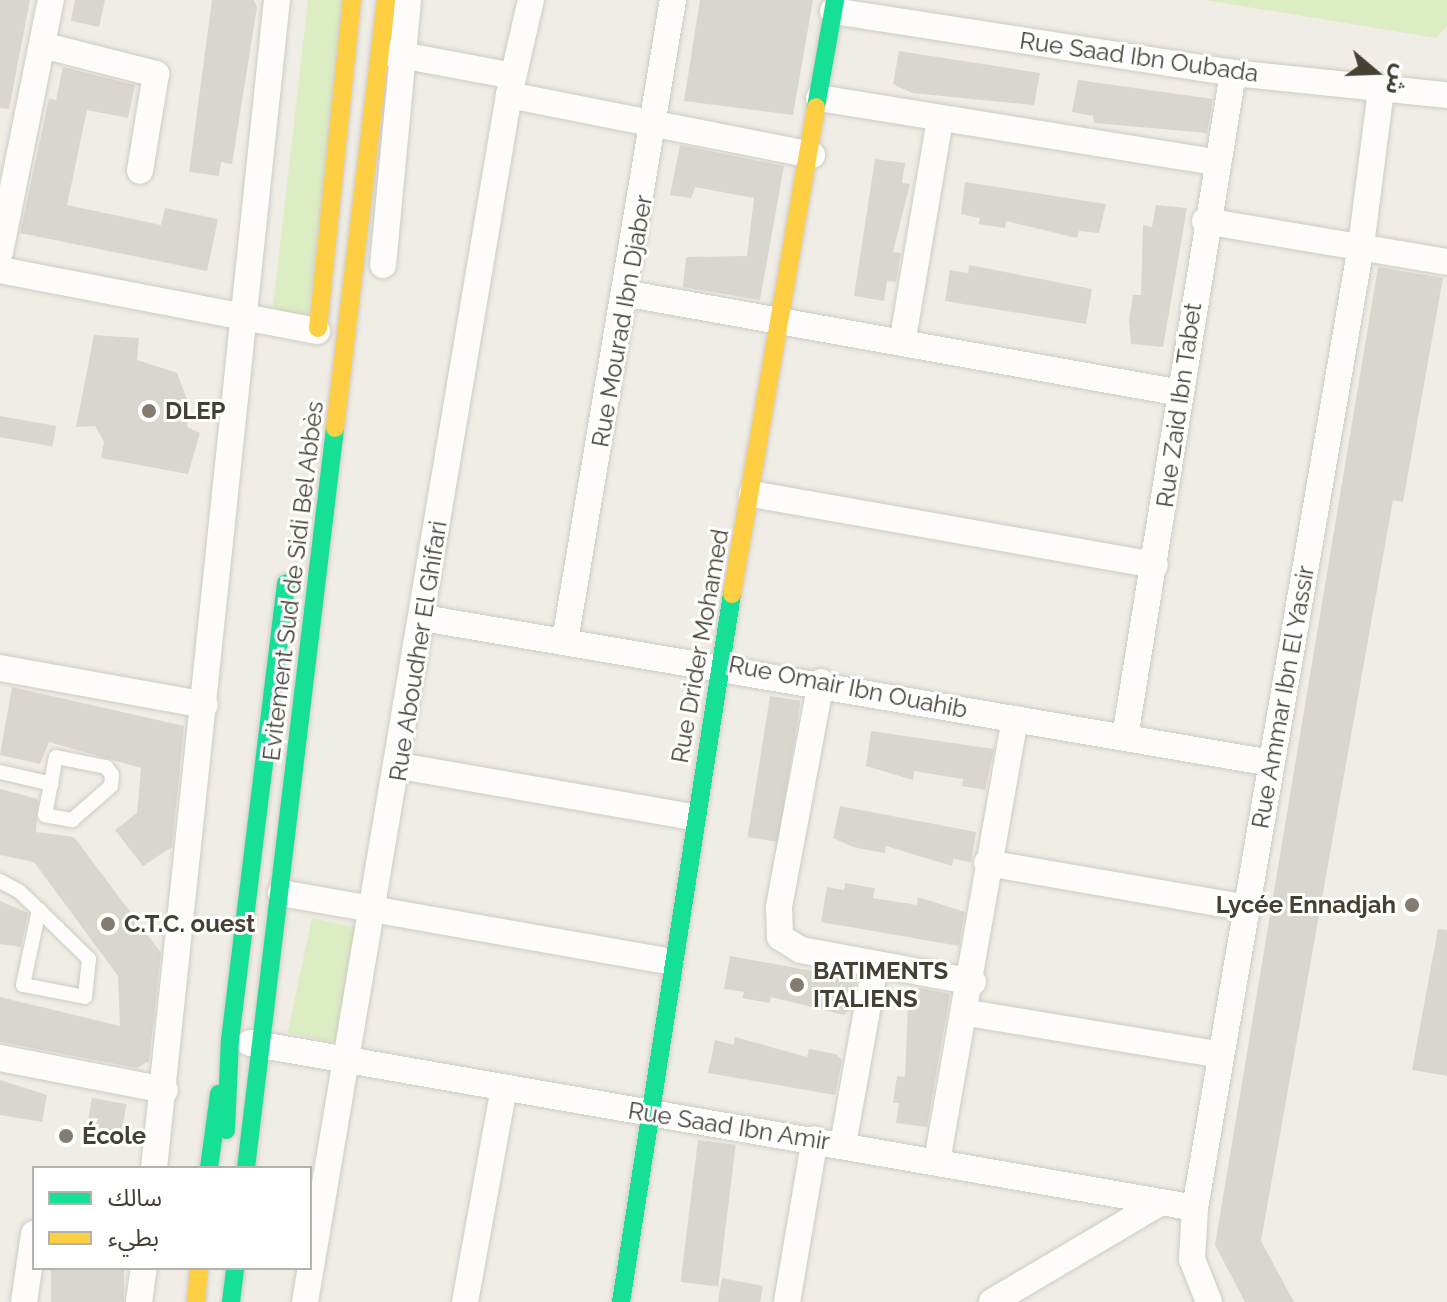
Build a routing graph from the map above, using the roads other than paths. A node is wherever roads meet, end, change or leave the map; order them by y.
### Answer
1 (51, 0) edge
2 (277, 0) edge
3 (352, 0) edge
4 (386, 0) edge
5 (408, 0) edge
6 (531, 0) edge
7 (673, 0) edge
8 (834, 5) edge
9 (42, 45) junction
10 (391, 53) junction
11 (1233, 73) junction
12 (511, 86) junction
13 (1381, 89) junction
14 (1447, 95) edge
15 (819, 98) junction
16 (940, 119) junction
17 (654, 127) junction
18 (812, 155) junction
19 (1216, 162) junction
20 (140, 171) dead end
21 (8, 175) edge
22 (1205, 221) junction
23 (1361, 246) junction
24 (0, 252) edge
25 (1447, 262) edge
26 (383, 265) dead end
27 (0, 270) edge
28 (629, 294) junction
29 (246, 321) junction
30 (784, 322) junction
31 (317, 331) junction
32 (903, 338) junction
33 (313, 358) dead end
34 (1181, 393) junction
35 (752, 494) junction
36 (288, 564) dead end
37 (1155, 565) junction
38 (423, 618) junction
39 (565, 641) junction
40 (721, 664) junction
41 (0, 668) edge
42 (821, 682) junction
43 (205, 705) junction
44 (1015, 719) junction
45 (1125, 737) junction
46 (1271, 763) junction
47 (400, 766) junction
48 (0, 772) edge
49 (52, 784) junction
50 (693, 817) junction
51 (987, 863) junction
52 (0, 881) edge
53 (281, 893) junction
54 (1248, 908) junction
55 (39, 910) junction
56 (372, 915) junction
57 (671, 962) junction
58 (875, 966) junction
59 (973, 982) junction
60 (968, 1013) junction
61 (229, 1046) junction
62 (262, 1054) junction
63 (1221, 1055) junction
64 (0, 1058) edge
65 (344, 1064) junction
66 (165, 1090) junction
67 (503, 1092) junction
68 (644, 1113) junction
69 (815, 1139) junction
70 (843, 1144) junction
71 (937, 1161) junction
72 (154, 1166) edge
73 (209, 1166) edge
74 (224, 1166) edge
75 (246, 1166) edge
76 (257, 1166) edge
77 (1156, 1205) junction
78 (1195, 1208) junction
79 (32, 1248) edge
80 (312, 1259) edge
81 (144, 1270) edge
82 (199, 1270) edge
83 (214, 1270) edge
84 (235, 1270) edge
85 (246, 1270) edge
86 (310, 1270) edge
87 (1035, 1292) edge
88 (24, 1302) edge
89 (139, 1302) edge
90 (196, 1302) edge
91 (211, 1302) edge
92 (231, 1302) edge
93 (242, 1302) edge
94 (305, 1302) edge
95 (465, 1302) edge
96 (621, 1302) edge
97 (787, 1302) edge
98 (992, 1302) edge
99 (1209, 1302) edge

1 - 9 street
2 - 29 street
3 - 31 main road
4 - 10 main road, Evitement Sud de Sidi Bel Abbès
5 - 10 street
6 - 12 street, Rue Aboudher El Ghifari
7 - 17 street, Rue Mourad Ibn Djaber
8 - 11 street, Rue Saad Ibn Oubada
8 - 15 main road, Rue Drider Mohamed
9 - 20 street
9 - 21 street
10 - 12 street
10 - 26 street
10 - 53 main road, Evitement Sud de Sidi Bel Abbès
11 - 13 street, Rue Saad Ibn Oubada
11 - 19 street, Rue Zaid Ibn Tabet
12 - 17 street
12 - 38 street, Rue Aboudher El Ghifari
13 - 14 street, Rue Saad Ibn Oubada
13 - 23 street, Rue Ammar Ibn El Yassir
15 - 16 street
15 - 18 main road, Rue Drider Mohamed
16 - 19 street
16 - 32 street
17 - 18 street
17 - 28 street, Rue Mourad Ibn Djaber
18 - 30 main road, Rue Drider Mohamed
19 - 22 street, Rue Zaid Ibn Tabet
21 - 24 street
22 - 23 street
22 - 34 street, Rue Zaid Ibn Tabet
23 - 25 street
23 - 46 street, Rue Ammar Ibn El Yassir
27 - 29 street
28 - 30 street
28 - 39 street, Rue Mourad Ibn Djaber
29 - 31 street
29 - 43 street
30 - 32 street
30 - 35 main road, Rue Drider Mohamed
31 - 33 main road
32 - 34 street
34 - 37 street, Rue Zaid Ibn Tabet
35 - 37 street
35 - 40 main road, Rue Drider Mohamed
36 - 61 main road, Evitement Sud de Sidi Bel Abbès
37 - 45 street, Rue Zaid Ibn Tabet
38 - 39 street, Rue Omair Ibn Ouahib
38 - 47 street, Rue Aboudher El Ghifari
39 - 40 street, Rue Omair Ibn Ouahib
40 - 42 street, Rue Omair Ibn Ouahib
40 - 50 main road, Rue Drider Mohamed
41 - 43 street
42 - 44 street, Rue Omair Ibn Ouahib
42 - 58 street
43 - 66 street
44 - 45 street, Rue Omair Ibn Ouahib
44 - 51 street
45 - 46 street, Rue Omair Ibn Ouahib
46 - 54 street, Rue Ammar Ibn El Yassir
47 - 50 street
47 - 56 street, Rue Aboudher El Ghifari
48 - 49 lane
49 - 49 lane
50 - 57 main road, Rue Drider Mohamed
51 - 54 street
51 - 59 street
52 - 55 lane
53 - 56 street
53 - 62 main road, Evitement Sud de Sidi Bel Abbès
54 - 63 street, Rue Ammar Ibn El Yassir
55 - 55 lane
56 - 57 street
56 - 65 street, Rue Aboudher El Ghifari
57 - 68 main road, Rue Drider Mohamed
58 - 59 street
58 - 70 street
59 - 60 street
60 - 63 street
60 - 71 street
61 - 62 street, Rue Saad Ibn Amir
61 - 73 main road
61 - 74 main road
62 - 65 street, Rue Saad Ibn Amir
62 - 75 main road, Evitement Sud de Sidi Bel Abbès
62 - 76 main road
63 - 78 street, Rue Ammar Ibn El Yassir
64 - 66 street
65 - 67 street, Rue Saad Ibn Amir
65 - 80 street, Rue Aboudher El Ghifari
66 - 72 street
67 - 68 street, Rue Saad Ibn Amir
67 - 95 street
68 - 69 street, Rue Saad Ibn Amir
68 - 96 main road, Rue Drider Mohamed
69 - 70 street, Rue Saad Ibn Amir
69 - 97 street
70 - 71 street, Rue Saad Ibn Amir
71 - 77 street, Rue Saad Ibn Amir
77 - 78 street, Rue Saad Ibn Amir
77 - 87 street
78 - 99 street, Rue Ammar Ibn El Yassir
79 - 88 street
81 - 89 street
82 - 90 main road
83 - 91 main road
84 - 92 main road
85 - 93 main road
86 - 94 street, Rue Aboudher El Ghifari
87 - 98 street

